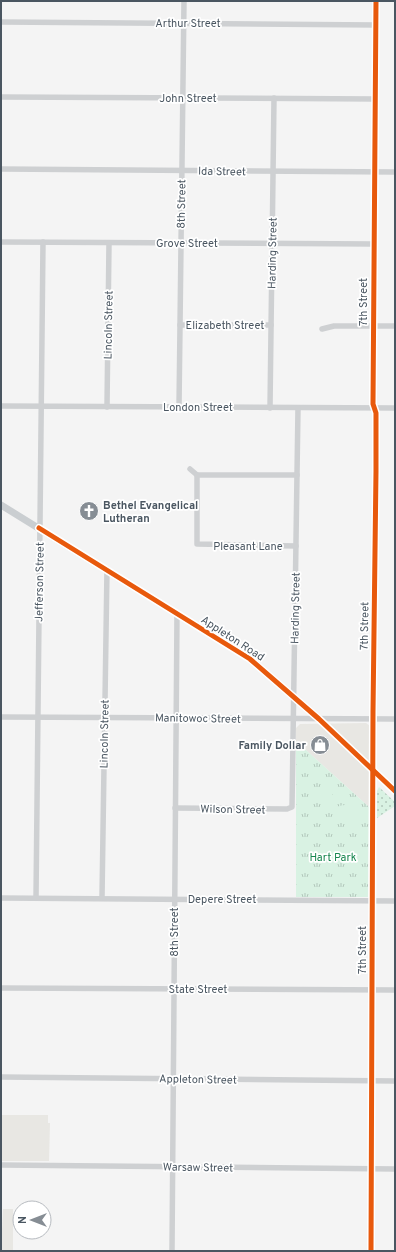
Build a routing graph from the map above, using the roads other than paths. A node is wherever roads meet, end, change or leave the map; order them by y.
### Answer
1 (184, 1) edge
2 (376, 1) edge
3 (1, 22) edge
4 (184, 24) junction
5 (376, 24) junction
6 (1, 97) edge
7 (183, 98) junction
8 (274, 98) junction
9 (375, 99) junction
10 (1, 169) edge
11 (182, 170) junction
12 (273, 171) junction
13 (374, 172) junction
14 (395, 172) edge
15 (1, 242) edge
16 (43, 242) junction
17 (109, 243) junction
18 (181, 243) junction
19 (272, 243) junction
20 (373, 244) junction
21 (180, 325) junction
22 (271, 325) junction
23 (374, 326) junction
24 (395, 326) edge
25 (322, 329) dead end
26 (1, 406) edge
27 (40, 406) junction
28 (107, 407) junction
29 (179, 407) junction
30 (270, 408) junction
31 (298, 408) junction
32 (374, 408) junction
33 (395, 408) edge
34 (190, 469) dead end
35 (197, 475) junction
36 (298, 475) junction
37 (1, 505) edge
38 (39, 528) junction
39 (296, 546) junction
40 (107, 569) junction
41 (177, 614) junction
42 (294, 697) junction
43 (1, 717) edge
44 (38, 717) junction
45 (104, 718) junction
46 (175, 718) junction
47 (293, 719) junction
48 (319, 719) junction
49 (373, 719) junction
50 (395, 720) edge
51 (373, 771) junction
52 (395, 791) edge
53 (175, 808) junction
54 (291, 808) joint
55 (1, 898) edge
56 (36, 898) junction
57 (102, 898) junction
58 (174, 899) junction
59 (372, 900) junction
60 (395, 900) edge
61 (1, 988) edge
62 (173, 989) junction
63 (372, 990) junction
64 (395, 990) edge
65 (1, 1077) edge
66 (173, 1079) junction
67 (372, 1081) junction
68 (395, 1081) edge
69 (1, 1165) edge
70 (172, 1167) junction
71 (371, 1169) junction
72 (395, 1169) edge
73 (172, 1251) edge
74 (371, 1251) edge

1 - 4 street, 8th Street
2 - 5 street, 7th Street
3 - 4 street, Arthur Street
4 - 5 street, Arthur Street
4 - 7 street, 8th Street
5 - 9 street, 7th Street
6 - 7 street, John Street
7 - 8 street, John Street
7 - 11 street, 8th Street
8 - 9 street, John Street
8 - 12 street, Harding Street
9 - 13 street, 7th Street
10 - 11 street, Ida Street
11 - 12 street, Ida Street
11 - 18 street, 8th Street
12 - 13 street, Ida Street
12 - 19 street, Harding Street
13 - 14 street, Ida Street
13 - 20 street, 7th Street
15 - 16 street, Grove Street
16 - 17 street, Grove Street
16 - 27 street, Jefferson Street
17 - 18 street, Grove Street
17 - 28 street, Lincoln Street
18 - 19 street, Grove Street
18 - 21 street, 8th Street
19 - 20 street, Grove Street
19 - 22 street, Harding Street
20 - 23 street, 7th Street
21 - 22 street, Elizabeth Street
21 - 29 street, 8th Street
22 - 30 street, Harding Street
23 - 24 street
23 - 25 street
23 - 32 street, 7th Street
26 - 27 street, London Street
27 - 28 street, London Street
27 - 38 street, Jefferson Street
28 - 29 street, London Street
29 - 30 street, London Street
30 - 31 street, London Street
31 - 32 street, London Street
31 - 36 street, Harding Street
32 - 33 street, London Street
32 - 49 street, 7th Street
34 - 35 street
35 - 36 street
35 - 39 street, Pleasant Lane
36 - 39 street, Harding Street
37 - 38 main road, Appleton Road
38 - 40 main road, Appleton Road
38 - 44 street, Jefferson Street
39 - 42 street, Harding Street
40 - 41 main road, Appleton Road
40 - 45 street, Lincoln Street
41 - 42 main road, Appleton Road
41 - 46 street, 8th Street
42 - 47 street, Harding Street
42 - 48 main road, Appleton Road
43 - 44 street, Manitowoc Street
44 - 45 street, Manitowoc Street
44 - 56 street, Jefferson Street
45 - 46 street, Manitowoc Street
45 - 57 street, Lincoln Street
46 - 47 street, Manitowoc Street
46 - 53 street, 8th Street
47 - 48 street, Manitowoc Street
47 - 54 street, Harding Street
48 - 49 street, Manitowoc Street
48 - 51 main road, Appleton Road
49 - 50 street, Manitowoc Street
49 - 51 street, 7th Street
51 - 52 main road, Appleton Road
51 - 59 street, 7th Street
53 - 54 street, Wilson Street
53 - 58 street, 8th Street
55 - 56 street, Depere Street
56 - 57 street, Depere Street
57 - 58 street, Depere Street
58 - 59 street, Depere Street
58 - 62 street, 8th Street
59 - 60 street, Depere Street
59 - 63 street, 7th Street
61 - 62 street, State Street
62 - 63 street, State Street
62 - 66 street, 8th Street
63 - 64 street, State Street
63 - 67 street, 7th Street
65 - 66 street, Appleton Street
66 - 67 street, Appleton Street
66 - 70 street, 8th Street
67 - 68 street, Appleton Street
67 - 71 street, 7th Street
69 - 70 street, Warsaw Street
70 - 71 street, Warsaw Street
70 - 73 street, 8th Street
71 - 72 street, Warsaw Street
71 - 74 street, 7th Street

